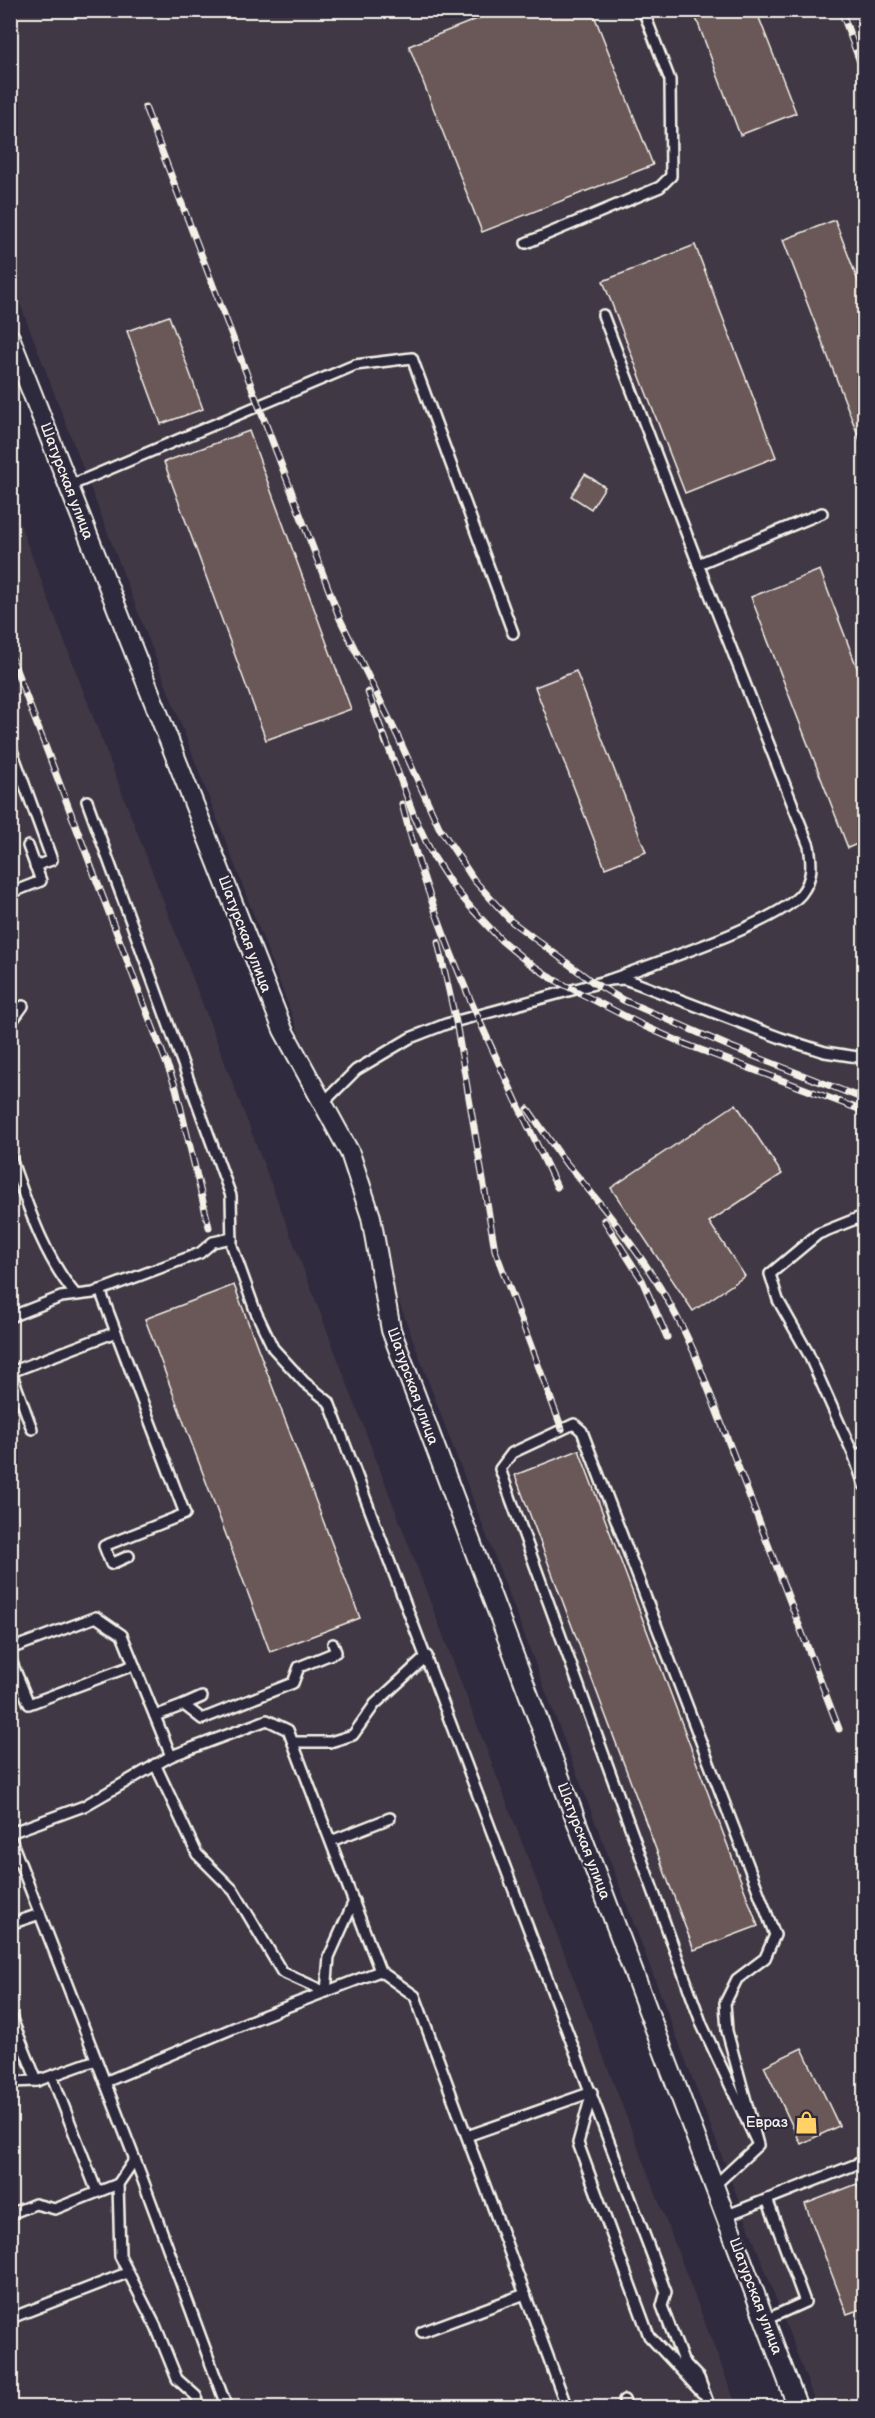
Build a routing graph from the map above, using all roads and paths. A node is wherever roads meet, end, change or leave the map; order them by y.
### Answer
1 (643, 10) edge
2 (526, 243) dead end
3 (603, 315) dead end
4 (10, 337) edge
5 (69, 486) junction
6 (822, 513) dead end
7 (698, 564) junction
8 (513, 633) dead end
9 (10, 745) edge
10 (87, 801) dead end
11 (28, 846) dead end
12 (35, 866) junction
13 (10, 893) edge
14 (609, 980) junction
15 (23, 1006) dead end
16 (10, 1023) edge
17 (864, 1058) edge
18 (323, 1103) junction
19 (10, 1156) edge
20 (864, 1222) edge
21 (232, 1238) junction
22 (100, 1290) junction
23 (76, 1295) junction
24 (10, 1317) edge
25 (116, 1332) junction
26 (32, 1429) dead end
27 (864, 1452) edge
28 (854, 1456) junction
29 (864, 1485) edge
30 (129, 1556) dead end
31 (333, 1644) dead end
32 (10, 1649) edge
33 (427, 1656) junction
34 (10, 1658) edge
35 (134, 1665) junction
36 (202, 1697) dead end
37 (184, 1704) junction
38 (155, 1716) junction
39 (294, 1743) junction
40 (171, 1756) junction
41 (155, 1764) junction
42 (390, 1818) dead end
43 (10, 1835) edge
44 (332, 1841) junction
45 (354, 1901) junction
46 (40, 1914) junction
47 (10, 1924) edge
48 (380, 1971) junction
49 (326, 1992) junction
50 (10, 2014) edge
51 (96, 2060) junction
52 (52, 2076) junction
53 (37, 2081) junction
54 (10, 2082) edge
55 (105, 2082) junction
56 (592, 2092) junction
57 (467, 2136) junction
58 (758, 2145) junction
59 (135, 2159) junction
60 (864, 2168) edge
61 (118, 2184) junction
62 (714, 2186) junction
63 (97, 2192) junction
64 (767, 2199) junction
65 (10, 2214) edge
66 (725, 2216) junction
67 (127, 2273) junction
68 (525, 2294) junction
69 (11, 2318) edge
70 (765, 2320) junction
71 (422, 2332) dead end
72 (706, 2397) junction
73 (201, 2408) edge
74 (227, 2408) edge
75 (567, 2408) edge
76 (710, 2408) edge
77 (798, 2408) edge

1 - 2 lane
3 - 7 lane
4 - 5 street, Шатурская улица
5 - 8 lane
5 - 18 street, Шатурская улица
6 - 7 lane
7 - 14 lane
9 - 12 lane
10 - 21 lane
11 - 12 lane
12 - 13 lane
14 - 17 lane
14 - 18 lane
15 - 16 lane
18 - 62 street, Шатурская улица
19 - 23 lane
20 - 28 lane
21 - 22 lane
21 - 33 lane
22 - 23 lane
22 - 25 lane
23 - 24 lane
25 - 26 lane
25 - 30 lane
27 - 28 lane
28 - 29 lane
31 - 37 lane
32 - 35 lane
33 - 39 lane
33 - 56 lane
34 - 35 lane
35 - 38 lane
36 - 37 lane
37 - 38 lane
38 - 40 lane
39 - 40 lane
39 - 44 lane
40 - 41 lane
41 - 43 lane
41 - 49 lane
42 - 44 lane
43 - 46 lane
44 - 45 lane
45 - 48 lane
45 - 49 lane
46 - 47 lane
46 - 51 lane
48 - 49 lane
48 - 57 lane
49 - 55 lane
50 - 53 lane
51 - 52 lane
51 - 55 lane
52 - 53 lane
52 - 63 lane
53 - 54 lane
55 - 59 lane
56 - 57 lane
56 - 72 lane
56 - 72 lane
57 - 68 lane
58 - 58 lane
58 - 62 lane
59 - 61 lane
59 - 74 lane
60 - 64 lane
61 - 63 lane
61 - 67 lane
62 - 66 street, Шатурская улица
63 - 65 lane
64 - 66 lane
64 - 70 lane
66 - 70 street, Шатурская улица
67 - 69 lane
67 - 73 lane
68 - 71 lane
68 - 75 lane
70 - 77 street, Шатурская улица
72 - 76 lane

